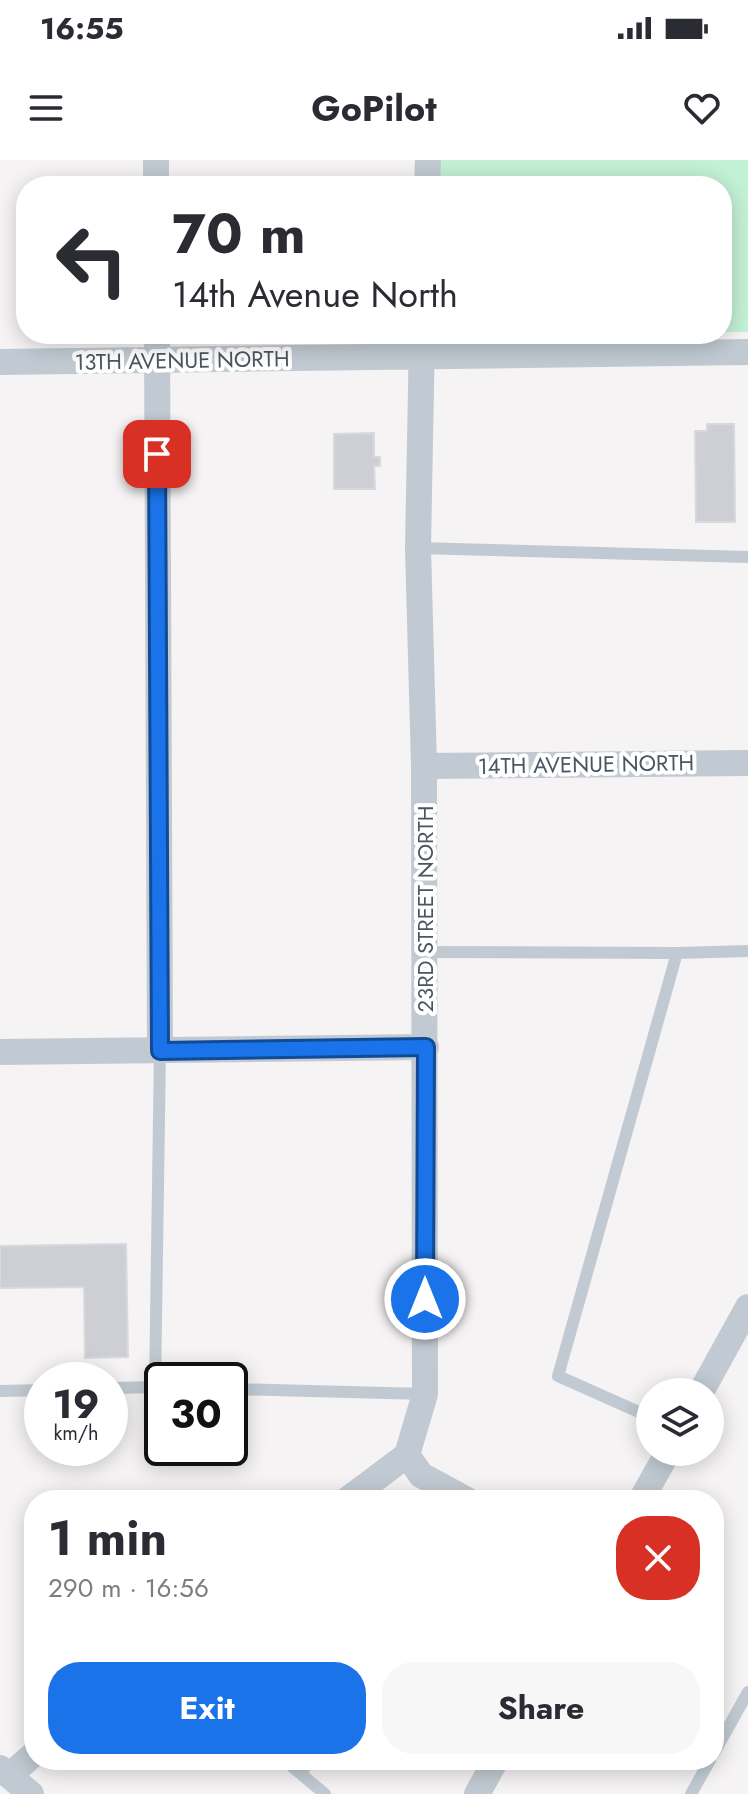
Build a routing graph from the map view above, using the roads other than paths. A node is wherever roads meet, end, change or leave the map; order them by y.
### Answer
1 (422, 345) edge
2 (157, 347) edge
3 (748, 352) edge
4 (0, 362) edge
5 (418, 548) junction
6 (748, 557) edge
7 (748, 763) edge
8 (424, 766) junction
9 (748, 951) edge
10 (425, 952) junction
11 (677, 953) junction
12 (426, 1047) junction
13 (160, 1051) junction
14 (0, 1052) edge
15 (748, 1307) edge
16 (158, 1362) edge
17 (709, 1378) edge
18 (248, 1389) edge
19 (24, 1390) edge
20 (0, 1391) edge
21 (425, 1394) junction
22 (636, 1411) edge
23 (407, 1455) junction
24 (660, 1466) edge
25 (360, 1490) edge
26 (449, 1490) edge
27 (647, 1490) edge
28 (748, 1692) edge
29 (724, 1735) edge
30 (24, 1760) edge
31 (296, 1770) edge
32 (303, 1770) edge
33 (490, 1770) edge
34 (704, 1770) edge
35 (5, 1771) edge
36 (300, 1773) junction
37 (31, 1794) edge
38 (325, 1794) edge
39 (477, 1794) edge
40 (691, 1794) edge

1 - 2 street, 13TH AVENUE NORTH
1 - 3 street, 13TH AVENUE NORTH
1 - 5 street, 23RD STREET NORTH
2 - 4 street, 13TH AVENUE NORTH
2 - 13 street
5 - 6 lane
5 - 8 street, 23RD STREET NORTH
7 - 8 street, 14TH AVENUE NORTH
8 - 10 street, 23RD STREET NORTH
9 - 11 lane
10 - 11 lane
10 - 12 street, 23RD STREET NORTH
11 - 22 lane
12 - 13 street
12 - 21 street, 23RD STREET NORTH
13 - 14 street
13 - 16 lane
15 - 17 street
18 - 21 lane
19 - 20 lane
21 - 23 street, 23RD STREET NORTH
23 - 25 street
23 - 26 street
24 - 27 street
28 - 29 lane
30 - 35 street
31 - 36 lane
32 - 36 lane
33 - 39 street
34 - 40 lane
35 - 37 street
36 - 38 lane

